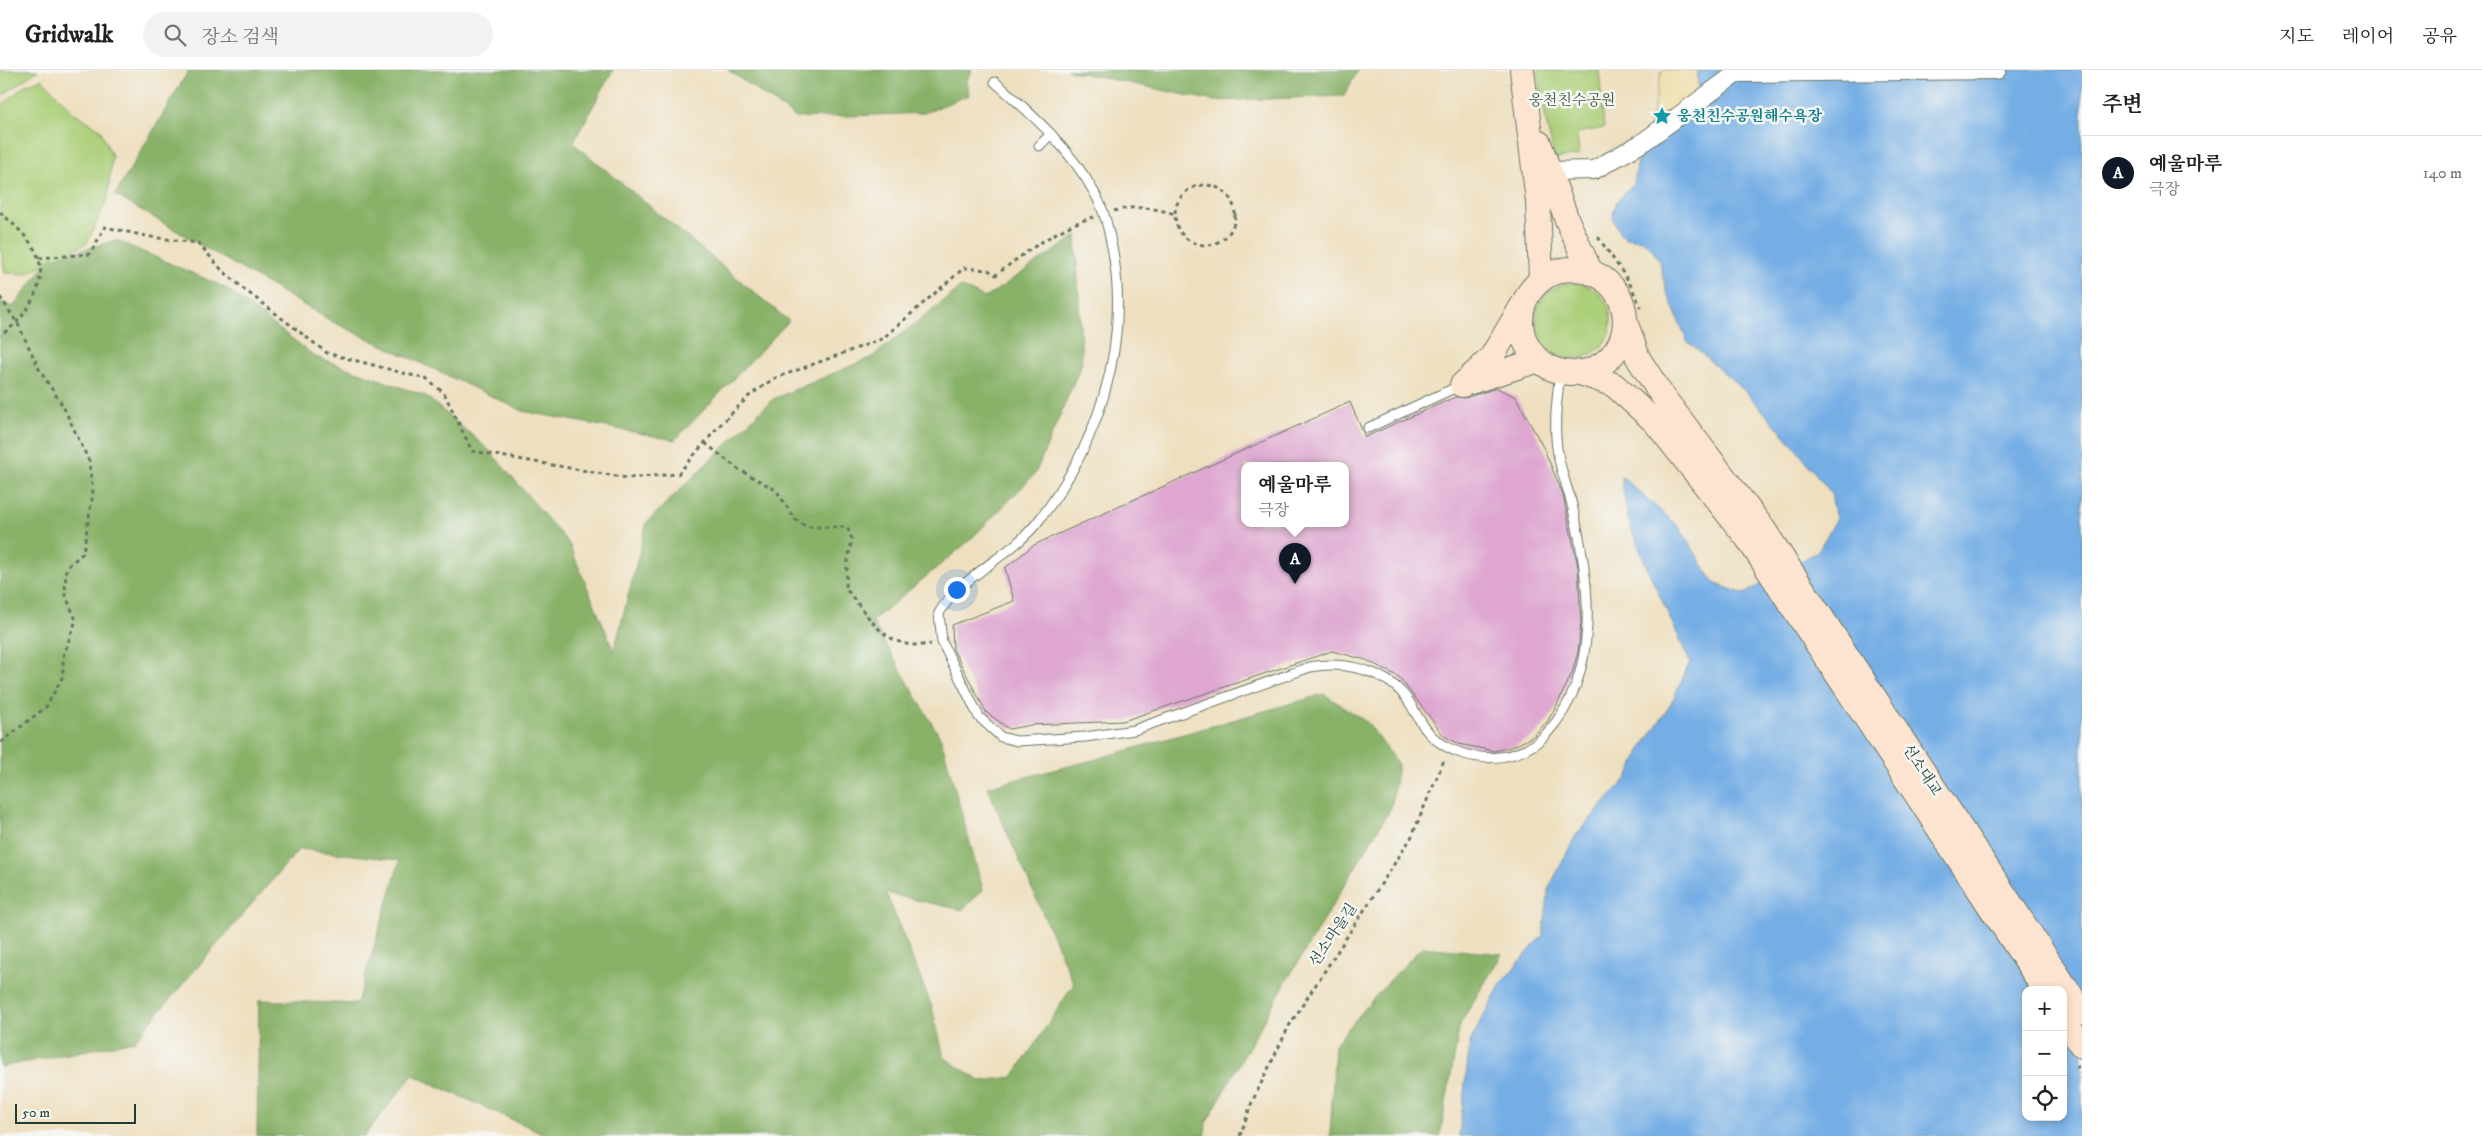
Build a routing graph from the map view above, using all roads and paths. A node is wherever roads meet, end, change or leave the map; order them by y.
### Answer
1 (1522, 70) edge
2 (1997, 70) edge
3 (995, 82) dead end
4 (1526, 104) junction
5 (1051, 134) junction
6 (1039, 146) dead end
7 (1549, 171) junction
8 (0, 212) edge
9 (1104, 214) junction
10 (1174, 214) junction
11 (1594, 231) dead end
12 (39, 258) junction
13 (1591, 273) junction
14 (1541, 280) junction
15 (0, 296) edge
16 (1526, 300) junction
17 (1633, 315) junction
18 (18, 324) junction
19 (0, 335) edge
20 (1539, 360) junction
21 (1570, 372) junction
22 (1462, 385) junction
23 (1368, 428) dead end
24 (705, 443) junction
25 (1755, 533) junction
26 (942, 642) junction
27 (0, 743) edge
28 (1448, 749) junction
29 (2042, 986) edge
30 (2082, 1012) edge
31 (2067, 1024) edge
32 (2082, 1046) edge
33 (1240, 1136) edge

1 - 4 street
2 - 7 street
3 - 5 lane
4 - 7 street
4 - 14 street
5 - 6 lane
5 - 9 lane
7 - 13 street
8 - 12 path
9 - 10 path
9 - 24 path
9 - 26 lane
10 - 10 path
11 - 17 path
12 - 18 path
12 - 24 path
13 - 14 street
13 - 17 street
14 - 16 street
15 - 18 path
16 - 20 street
16 - 22 street
17 - 21 street
17 - 25 street
18 - 19 path
18 - 27 path
20 - 21 street
20 - 22 street
21 - 25 street
21 - 28 lane
22 - 23 lane
24 - 26 path
25 - 29 street, 선소대교
25 - 30 street, 선소대교
26 - 28 lane
28 - 33 path, 선소마을길
31 - 32 street

